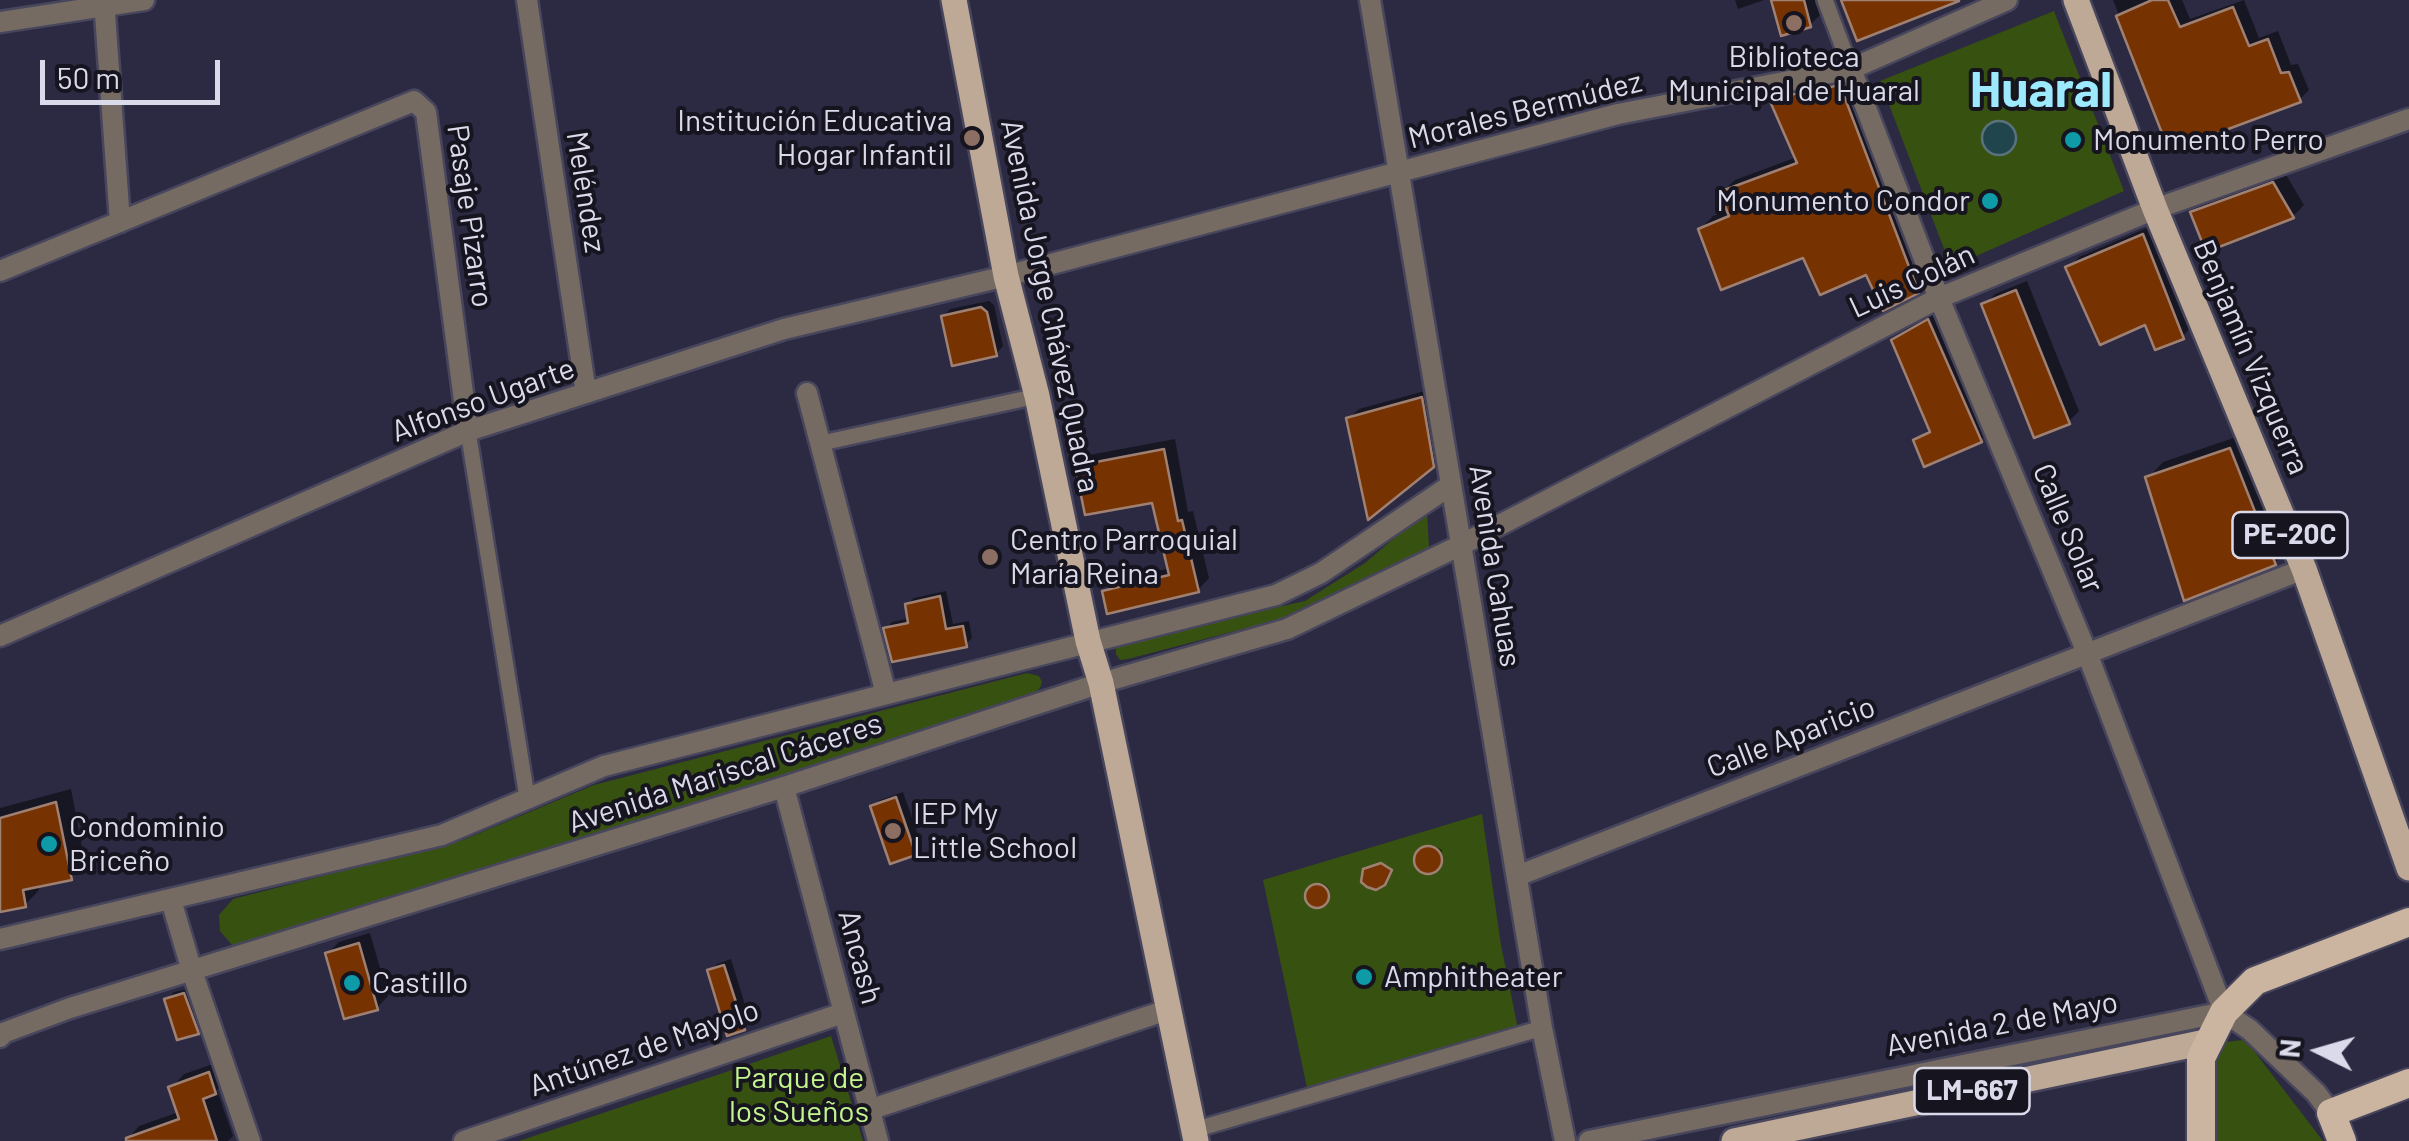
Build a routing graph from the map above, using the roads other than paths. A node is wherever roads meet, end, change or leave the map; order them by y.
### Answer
1 (144, 0) edge
2 (527, 0) edge
3 (954, 0) edge
4 (1370, 0) edge
5 (1826, 0) edge
6 (2007, 0) edge
7 (2076, 0) edge
8 (104, 3) edge
9 (0, 22) edge
10 (1852, 68) junction
11 (2409, 119) edge
12 (1401, 173) junction
13 (2154, 208) junction
14 (120, 222) junction
15 (0, 271) edge
16 (1006, 276) junction
17 (1939, 298) junction
18 (586, 394) junction
19 (807, 394) dead end
20 (1036, 396) junction
21 (468, 430) junction
22 (822, 442) junction
23 (1452, 485) junction
24 (1461, 545) junction
25 (2304, 570) junction
26 (0, 636) edge
27 (1088, 641) junction
28 (2087, 653) junction
29 (1101, 683) junction
30 (886, 694) junction
31 (784, 788) junction
32 (527, 797) junction
33 (2409, 868) edge
34 (1517, 876) junction
35 (171, 900) junction
36 (2409, 922) edge
37 (0, 939) edge
38 (192, 971) junction
39 (1170, 1009) junction
40 (2224, 1012) junction
41 (844, 1013) junction
42 (1542, 1028) junction
43 (0, 1037) edge
44 (2210, 1042) junction
45 (2409, 1083) edge
46 (870, 1110) junction
47 (2331, 1113) junction
48 (1195, 1136) edge
49 (250, 1141) edge
50 (464, 1141) edge
51 (878, 1141) edge
52 (1566, 1141) edge
53 (1589, 1141) edge
54 (1734, 1141) edge
55 (2202, 1141) edge
56 (2342, 1141) edge

1 - 8 street
2 - 18 street, Meléndez
3 - 16 main road, Avenida Jorge Chávez Quadra
4 - 12 street, Avenida Cahuas
5 - 10 street
6 - 10 street, Morales Bermúdez
7 - 13 main road, PE-20C
8 - 9 street
8 - 14 street
10 - 12 street, Morales Bermúdez
10 - 17 street, Calle Solar
11 - 13 street, Luis Colán
12 - 16 street, Morales Bermúdez
12 - 23 street, Avenida Cahuas
13 - 17 street, Luis Colán
13 - 25 main road, Benjamín Vizquerra / PE-20C
14 - 15 street, Pasaje Pizarro
14 - 21 street, Pasaje Pizarro
16 - 18 street, Alfonso Ugarte
16 - 20 main road, Avenida Jorge Chávez Quadra
17 - 24 street, Luis Colán
17 - 28 street, Calle Solar
18 - 21 street, Alfonso Ugarte
19 - 22 street
20 - 22 street
20 - 27 main road, Avenida Jorge Chávez Quadra
21 - 26 street, Alfonso Ugarte
21 - 32 street
22 - 30 street
23 - 24 street, Avenida Cahuas
23 - 27 street
24 - 29 street, Avenida Mariscal Cáceres
24 - 34 street, Avenida Cahuas
25 - 28 street, Calle Aparicio
25 - 33 main road, Benjamín Vizquerra / PE-20C
27 - 29 main road, Avenida Jorge Chávez Quadra
27 - 30 street
28 - 34 street, Calle Aparicio
28 - 40 street, Calle Solar
29 - 31 street, Avenida Mariscal Cáceres
29 - 39 main road, Avenida Jorge Chávez Quadra
30 - 32 street
31 - 38 street, Avenida Mariscal Cáceres
31 - 41 street, Ancash
32 - 35 street
34 - 42 street, Avenida Cahuas
35 - 37 street
35 - 38 street
36 - 40 highway
38 - 43 street, Avenida Mariscal Cáceres
38 - 49 street
39 - 46 street
39 - 48 main road, Avenida Jorge Chávez Quadra
40 - 44 highway
40 - 47 street
40 - 53 street, Avenida 2 de Mayo
41 - 46 street, Ancash
41 - 50 street, Antúnez de Mayolo
42 - 48 street
42 - 52 street, Avenida Cahuas
44 - 54 main road, Avenida 2 de Mayo / LM-667
44 - 55 highway
45 - 47 highway
46 - 51 street, Ancash
47 - 56 highway

